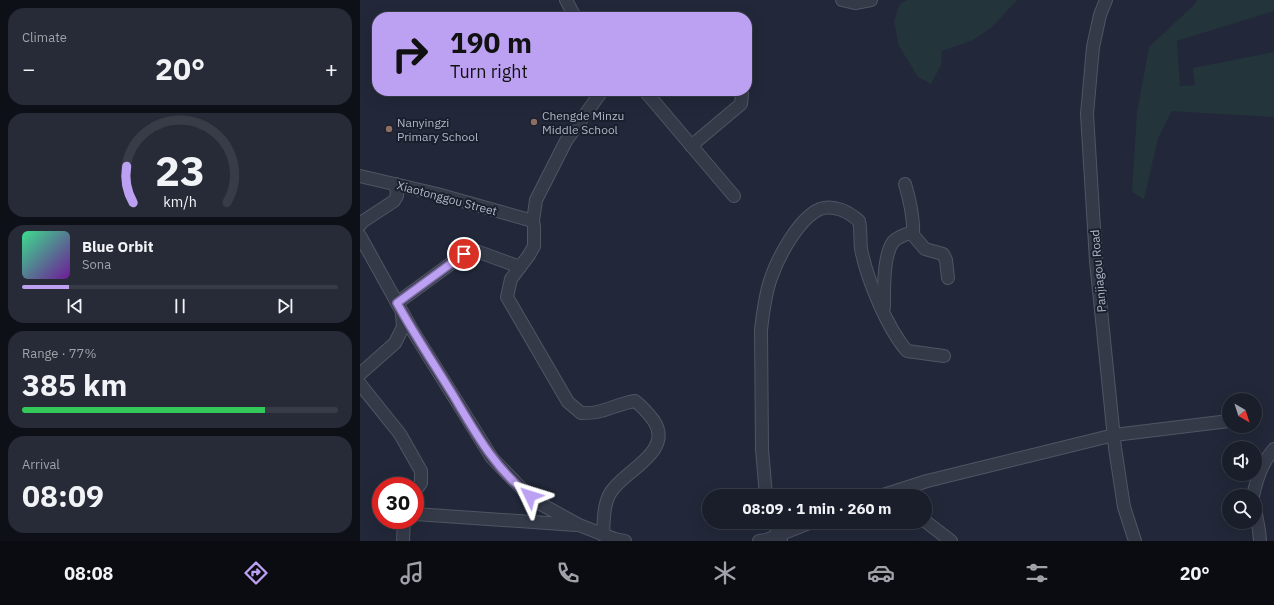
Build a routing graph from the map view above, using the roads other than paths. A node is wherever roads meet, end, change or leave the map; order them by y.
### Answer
1 (566, 0) edge
2 (842, 0) edge
3 (871, 0) edge
4 (1106, 0) edge
5 (572, 12) edge
6 (598, 96) edge
7 (649, 96) edge
8 (742, 96) edge
9 (691, 146) junction
10 (360, 176) edge
11 (396, 184) junction
12 (905, 184) dead end
13 (734, 196) dead end
14 (533, 221) junction
15 (360, 225) edge
16 (913, 235) junction
17 (360, 236) edge
18 (520, 267) junction
19 (948, 278) dead end
20 (399, 307) junction
21 (884, 312) junction
22 (944, 356) dead end
23 (360, 374) edge
24 (360, 384) edge
25 (1222, 422) edge
26 (1114, 435) junction
27 (1274, 449) edge
28 (422, 477) edge
29 (765, 489) edge
30 (910, 489) edge
31 (1255, 489) edge
32 (424, 515) edge
33 (579, 525) junction
34 (932, 526) edge
35 (403, 529) edge
36 (798, 529) edge
37 (1260, 529) edge
38 (603, 535) junction
39 (780, 538) edge
40 (402, 541) edge
41 (625, 541) edge
42 (759, 541) edge
43 (951, 541) edge
44 (1135, 541) edge
45 (1260, 541) edge

1 - 5 street
2 - 3 street
4 - 26 street, Panjiagou Road
6 - 14 street
7 - 9 street
8 - 9 street
9 - 13 street
10 - 11 street, Xiaotonggou Street
11 - 14 street, Xiaotonggou Street
11 - 15 street
12 - 16 street
14 - 18 street
16 - 19 street
16 - 21 street
17 - 20 street
18 - 20 street
18 - 38 street
20 - 23 street
20 - 33 street
21 - 22 street
21 - 29 street
24 - 28 street
25 - 26 street
26 - 30 street
26 - 44 street, Panjiagou Road
27 - 31 street
32 - 33 street
33 - 38 street
34 - 43 street
35 - 40 street
36 - 39 street
37 - 45 street
38 - 41 street
39 - 42 street

